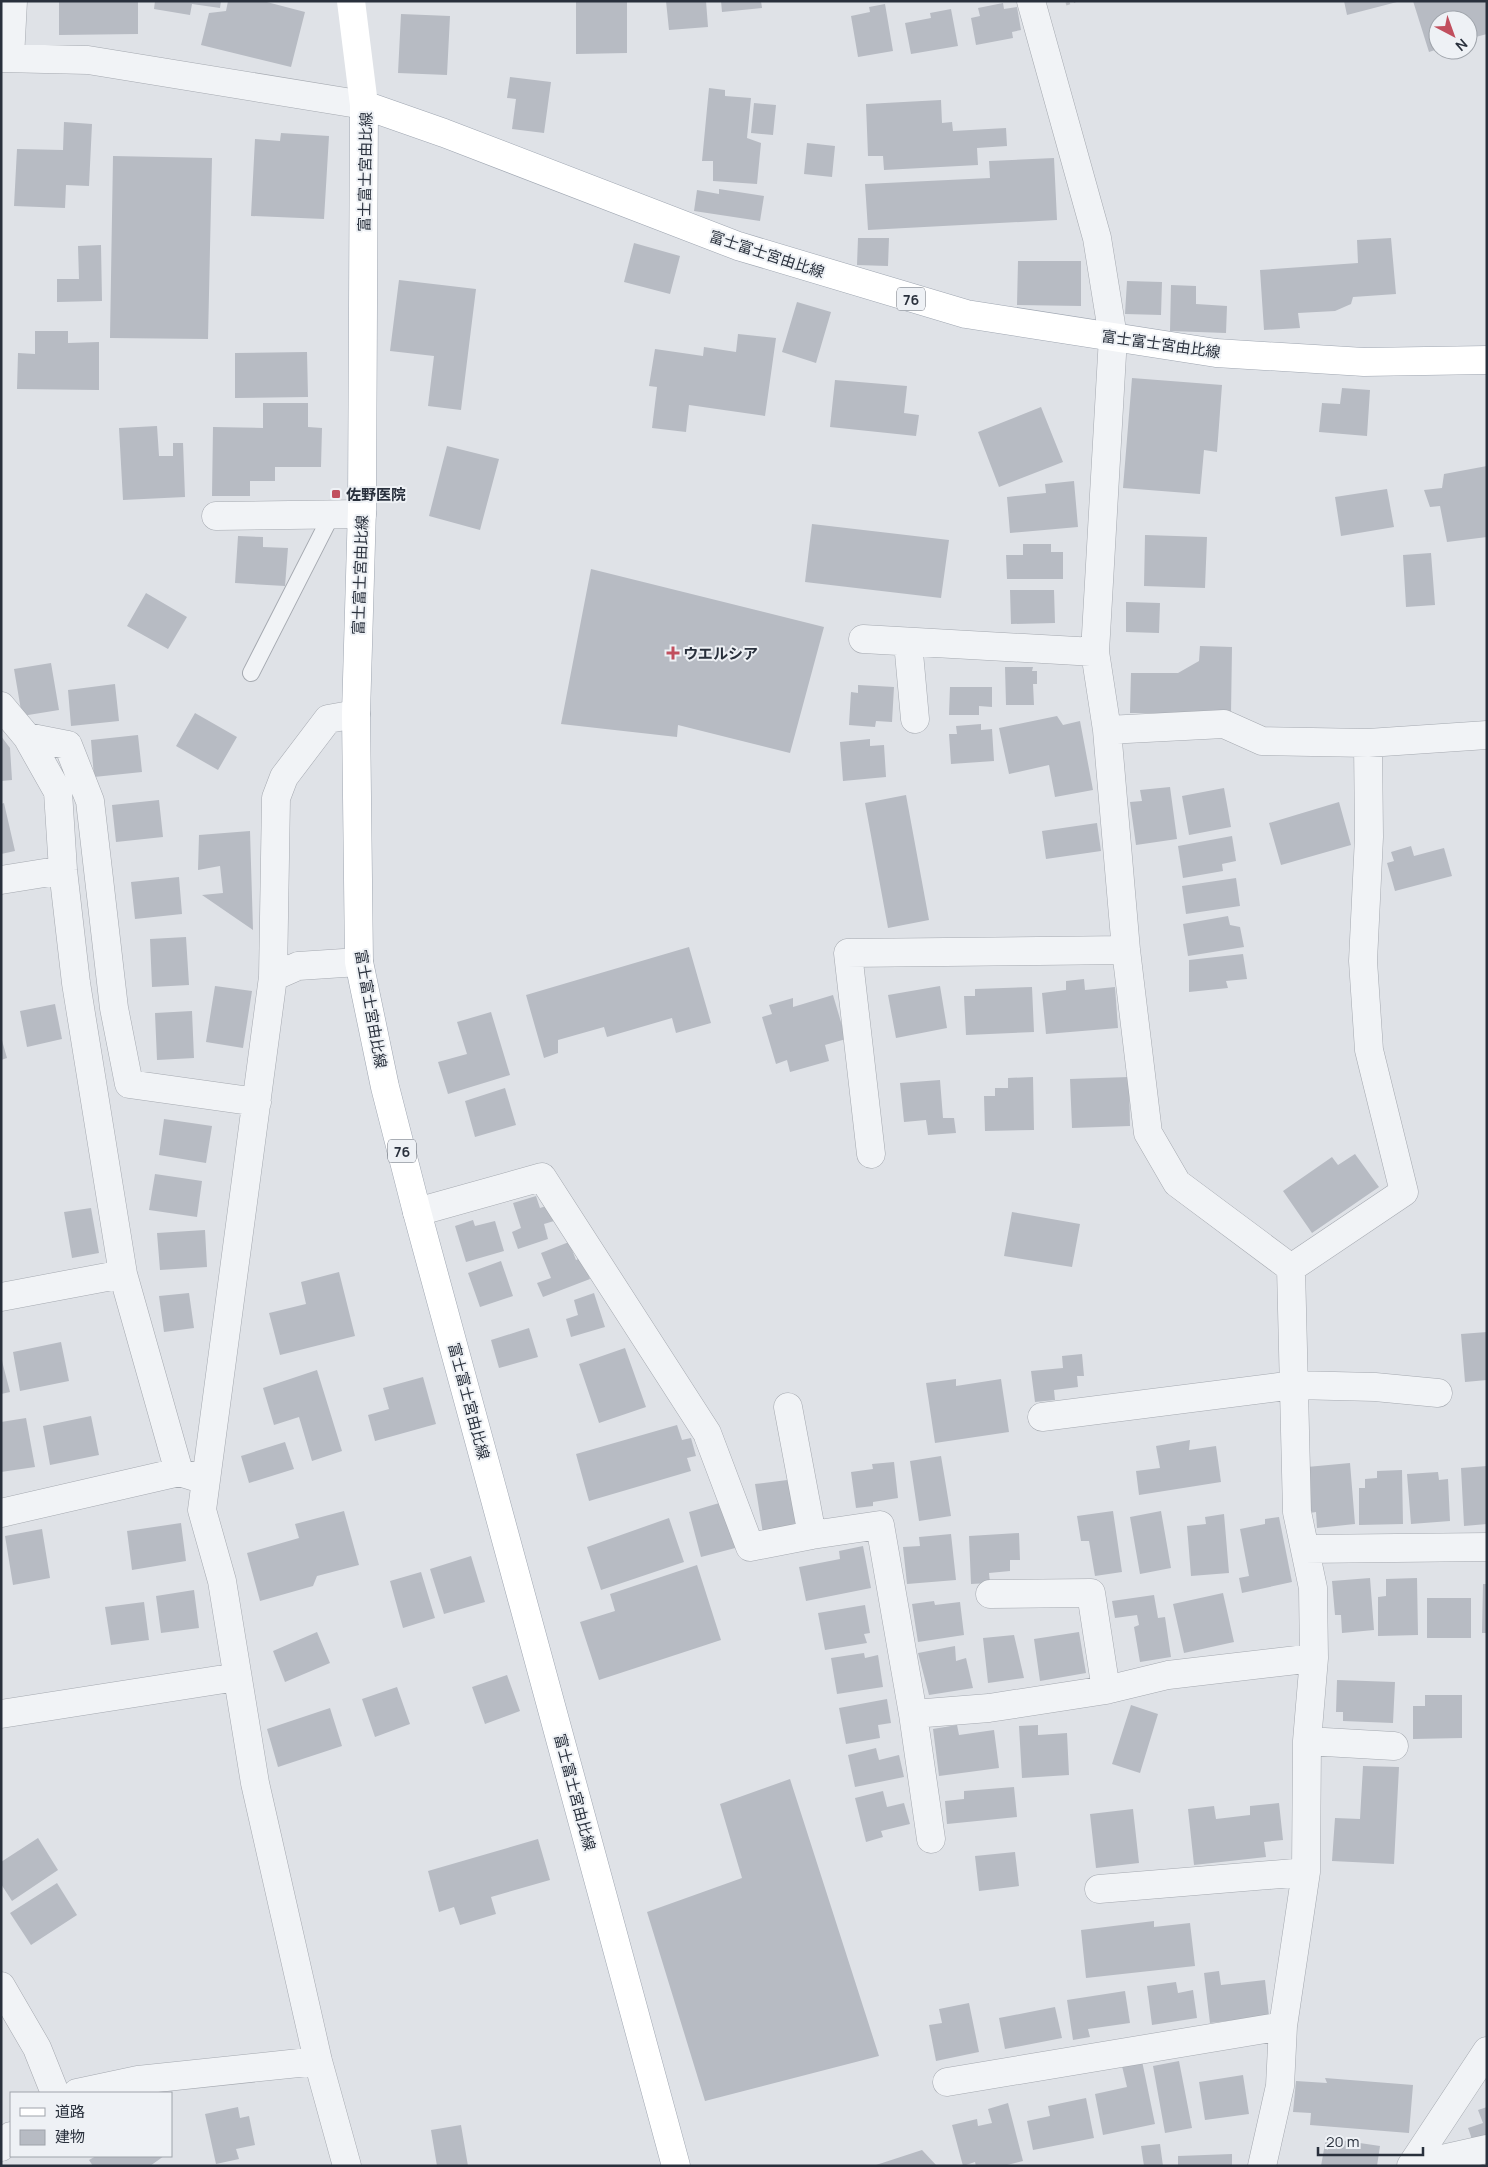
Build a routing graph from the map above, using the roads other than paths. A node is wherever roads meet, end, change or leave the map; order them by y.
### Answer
1 (13, 1) edge
2 (351, 1) edge
3 (1031, 1) edge
4 (5, 58) edge
5 (364, 105) junction
6 (1113, 337) junction
7 (1487, 360) edge
8 (332, 514) junction
9 (362, 514) junction
10 (216, 516) dead end
11 (863, 639) dead end
12 (908, 642) junction
13 (1095, 652) junction
14 (251, 673) dead end
15 (1, 706) edge
16 (356, 714) junction
17 (915, 719) dead end
18 (1106, 730) junction
19 (1487, 735) edge
20 (27, 737) junction
21 (1368, 743) junction
22 (63, 870) junction
23 (1, 880) edge
24 (1126, 950) junction
25 (359, 962) junction
26 (272, 977) junction
27 (257, 1102) junction
28 (871, 1154) dead end
29 (417, 1212) junction
30 (1291, 1268) junction
31 (122, 1274) junction
32 (1, 1297) edge
33 (1294, 1385) junction
34 (1438, 1393) dead end
35 (788, 1407) dead end
36 (1042, 1418) dead end
37 (179, 1472) junction
38 (205, 1481) junction
39 (1, 1513) edge
40 (812, 1535) junction
41 (1487, 1547) edge
42 (1305, 1549) junction
43 (990, 1594) dead end
44 (1314, 1658) junction
45 (237, 1677) junction
46 (1106, 1690) junction
47 (1, 1714) edge
48 (913, 1714) junction
49 (1307, 1741) junction
50 (1394, 1746) dead end
51 (930, 1839) dead end
52 (1306, 1872) junction
53 (1099, 1889) dead end
54 (1, 1986) edge
55 (1283, 2026) junction
56 (1487, 2051) edge
57 (318, 2061) junction
58 (947, 2082) dead end
59 (62, 2092) edge
60 (10, 2137) edge
61 (1, 2147) edge
62 (1487, 2149) edge
63 (348, 2166) edge
64 (676, 2166) edge
65 (1262, 2166) edge
66 (1411, 2166) edge

1 - 4 street
2 - 5 main road
3 - 6 street
4 - 5 street
5 - 6 main road, 富士富士宮由比線 / 76
5 - 9 main road, 富士富士宮由比線 / 76
6 - 7 main road, 富士富士宮由比線 / 76
6 - 13 street
8 - 9 street
8 - 10 street
8 - 14 lane
9 - 16 main road, 富士富士宮由比線 / 76
11 - 12 street
12 - 13 street
12 - 17 street
13 - 18 street
15 - 20 street
16 - 25 main road, 富士富士宮由比線 / 76
16 - 26 street
18 - 21 street
18 - 24 street
19 - 21 street
20 - 22 street
20 - 27 street
21 - 30 street
22 - 23 street
22 - 31 street
24 - 28 street
24 - 30 street
25 - 26 street
25 - 29 main road, 富士富士宮由比線 / 76
26 - 27 street
27 - 38 street
29 - 40 street
29 - 64 main road, 富士富士宮由比線 / 76
30 - 33 street
31 - 32 street
31 - 37 street
33 - 34 street
33 - 36 street
33 - 42 street
35 - 40 street
37 - 38 street
37 - 39 street
38 - 45 street
40 - 48 street
41 - 42 street
42 - 44 street
43 - 46 street
44 - 46 street
44 - 49 street
45 - 47 street
45 - 57 street
46 - 48 street
48 - 51 street
49 - 50 street
49 - 52 street
52 - 53 street
52 - 55 street
54 - 59 street
55 - 58 street
55 - 65 street
56 - 66 street
57 - 59 street
57 - 63 street
60 - 61 street
62 - 66 street

